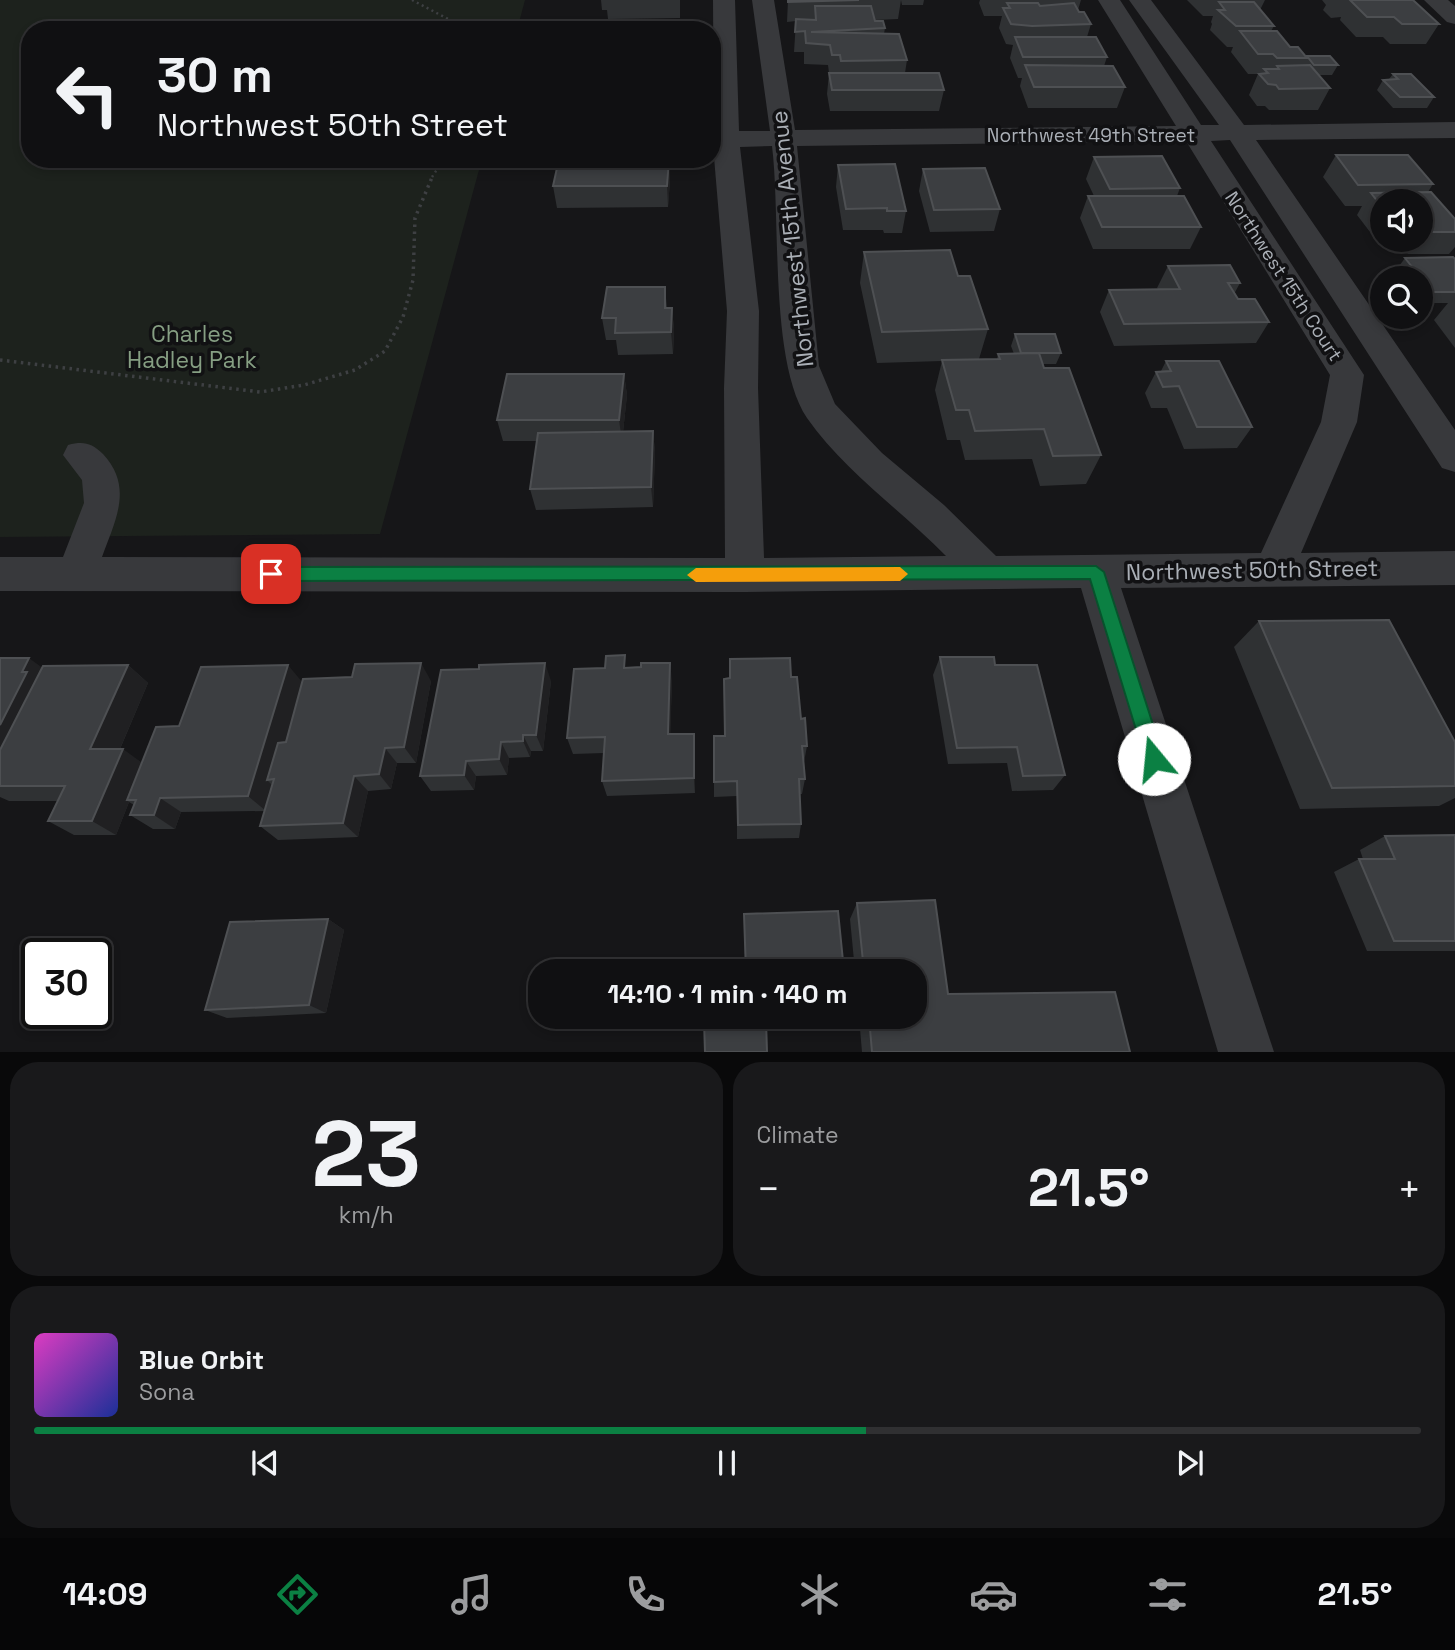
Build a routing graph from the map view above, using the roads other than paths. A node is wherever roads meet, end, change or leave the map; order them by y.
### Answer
1 (724, 0) edge
2 (762, 0) edge
3 (1109, 0) edge
4 (1140, 0) edge
5 (1435, 0) edge
6 (1455, 18) edge
7 (725, 52) junction
8 (769, 52) junction
9 (1455, 130) edge
10 (1245, 143) junction
11 (1200, 144) junction
12 (784, 147) junction
13 (727, 148) junction
14 (1455, 150) edge
15 (742, 358) junction
16 (802, 358) junction
17 (1347, 375) junction
18 (1399, 378) junction
19 (81, 455) dead end
20 (1455, 458) edge
21 (1455, 568) edge
22 (1273, 570) junction
23 (1096, 572) junction
24 (988, 573) junction
25 (0, 574) edge
26 (76, 574) junction
27 (745, 575) junction
28 (1246, 1052) edge

1 - 7 street
2 - 8 street, Northwest 15th Avenue
3 - 11 street, Northwest 15th Court
4 - 10 street, Northwest 15th Court
5 - 6 street
7 - 8 street
7 - 13 street
8 - 12 street, Northwest 15th Avenue
9 - 10 street, Northwest 49th Street
10 - 11 street, Northwest 49th Street
10 - 14 street, Northwest 49th Street
10 - 18 street, Northwest 15th Court
11 - 12 street, Northwest 49th Street
11 - 17 street, Northwest 15th Court
12 - 13 street, Northwest 49th Street
12 - 16 street, Northwest 15th Avenue
13 - 15 street
15 - 16 street
15 - 27 street
16 - 24 street, Northwest 15th Avenue
17 - 18 street
17 - 22 street, Northwest 15th Court
18 - 20 street, Northwest 15th Court
19 - 26 street
21 - 22 street, Northwest 50th Street
22 - 23 street, Northwest 50th Street
23 - 24 street, Northwest 50th Street
23 - 28 street
24 - 27 street, Northwest 50th Street
25 - 26 street, Northwest 50th Street
26 - 27 street, Northwest 50th Street

